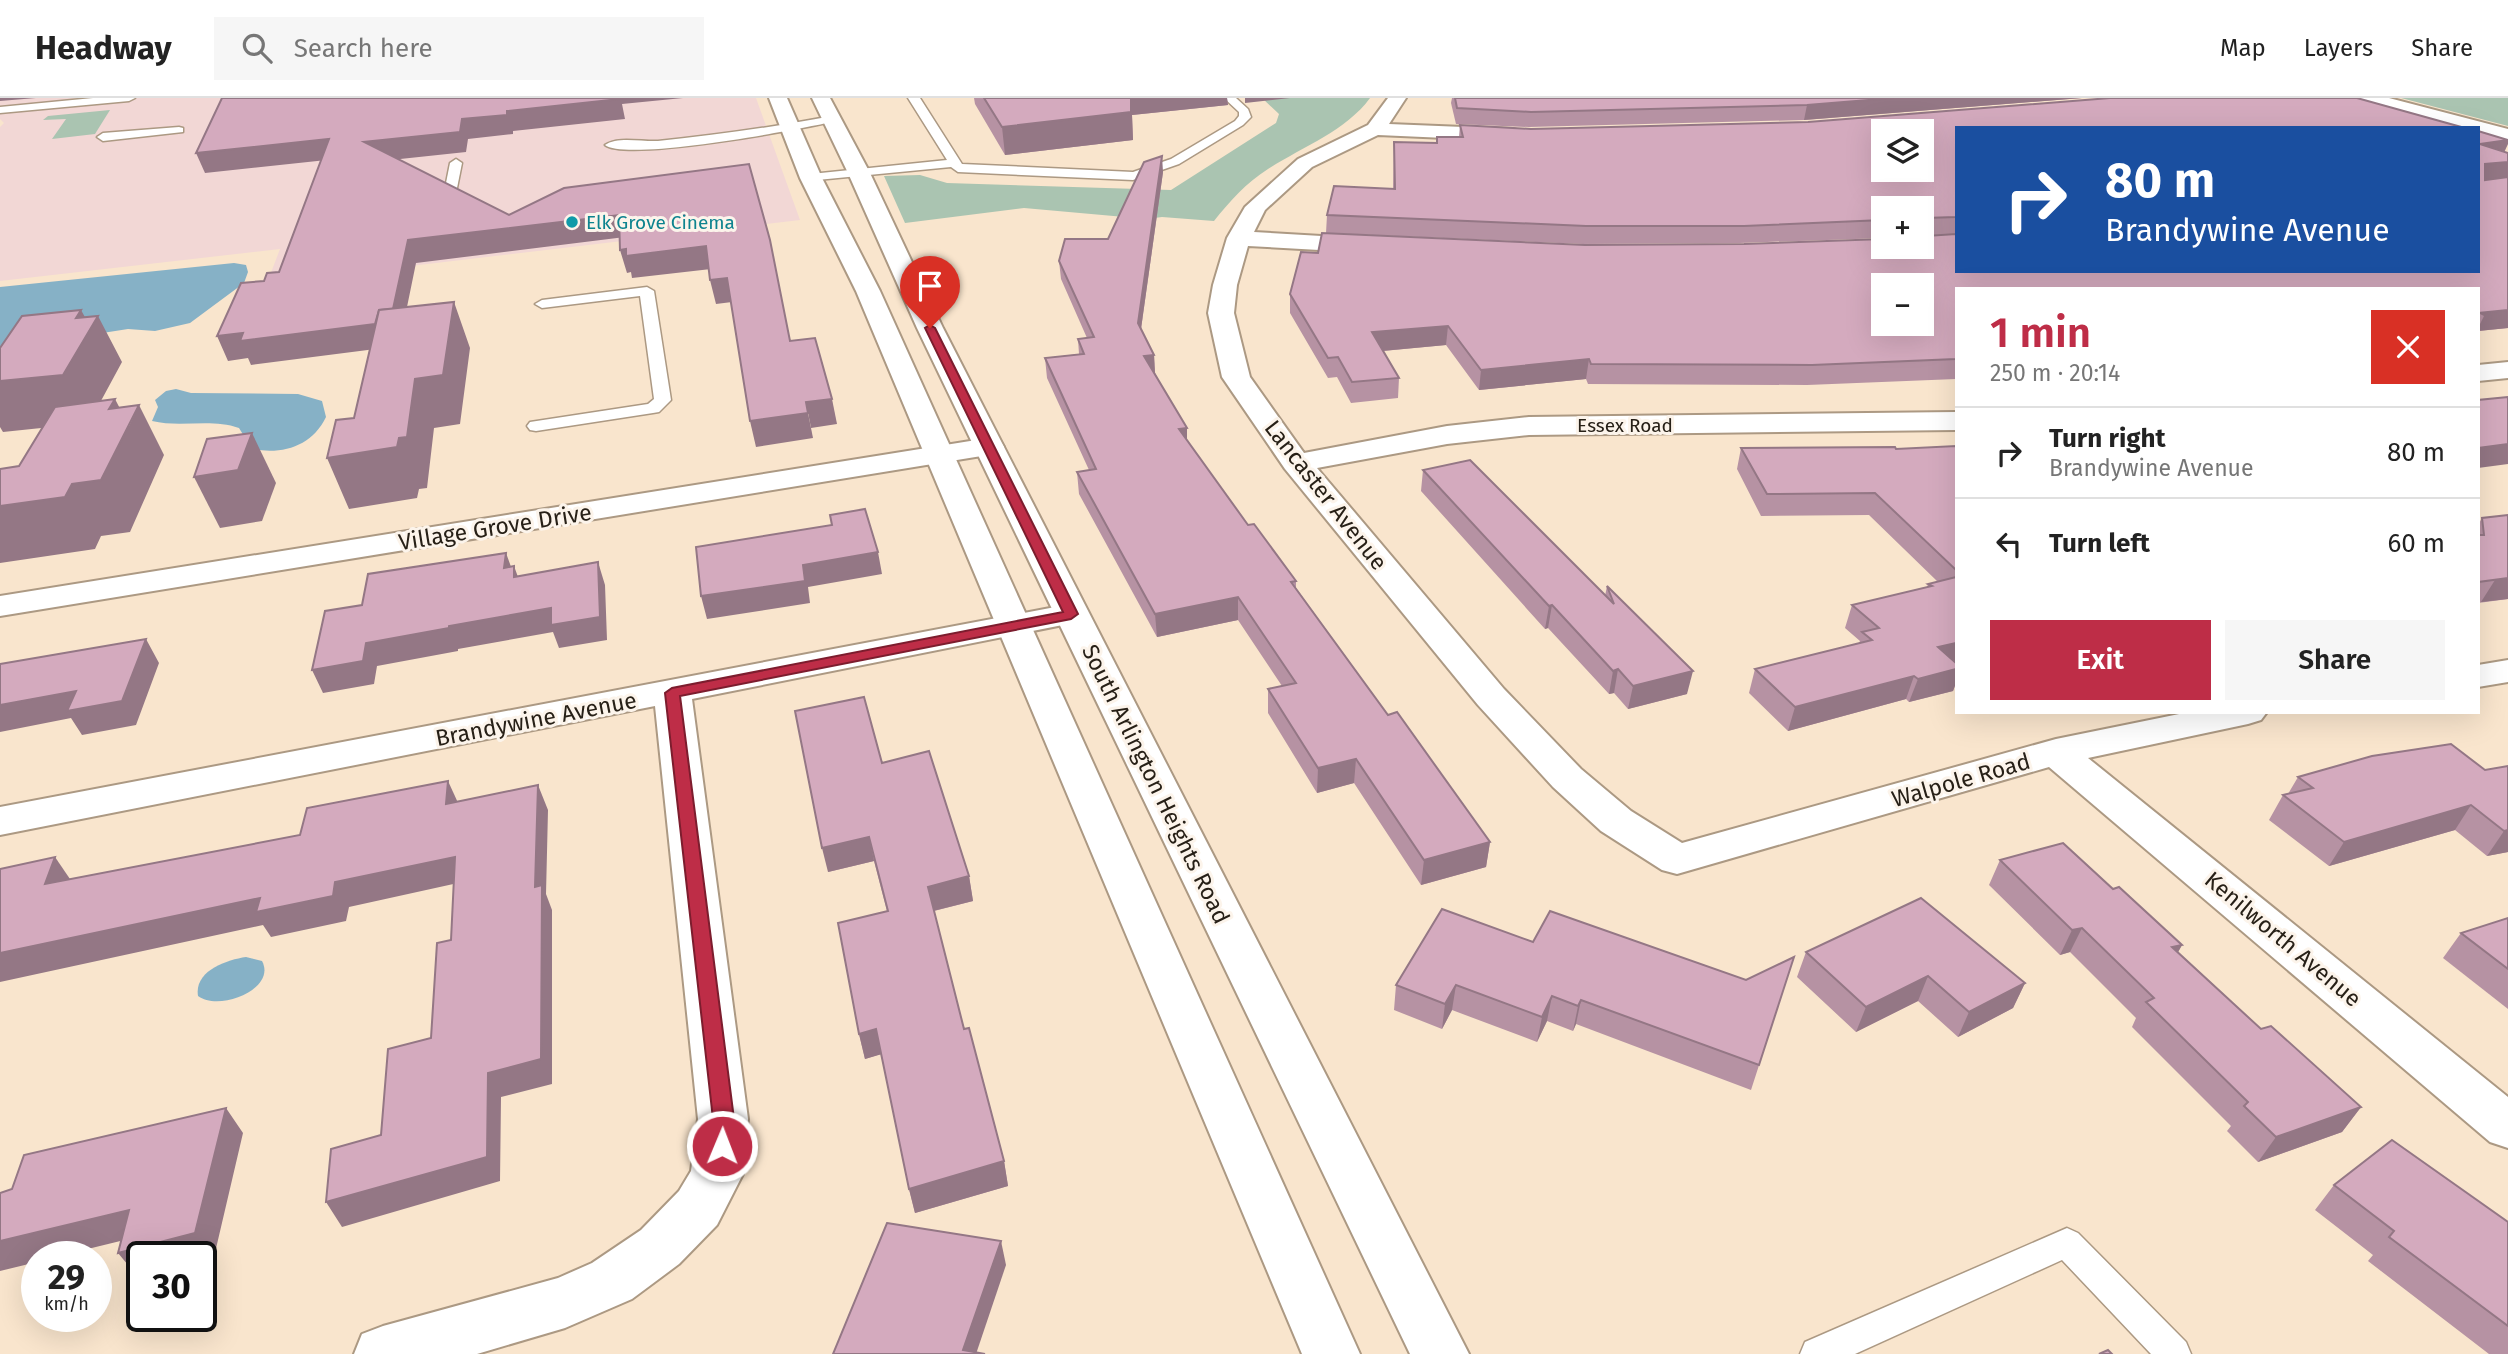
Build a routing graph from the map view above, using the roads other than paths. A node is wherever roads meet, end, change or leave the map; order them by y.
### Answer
1 (129, 98) edge
2 (782, 98) edge
3 (821, 98) edge
4 (914, 98) edge
5 (1230, 98) edge
6 (1397, 98) edge
7 (2367, 98) edge
8 (38, 107) junction
9 (0, 110) edge
10 (832, 119) junction
11 (26, 122) dead end
12 (788, 125) junction
13 (2474, 126) edge
14 (2480, 128) edge
15 (179, 130) dead end
16 (1375, 130) junction
17 (2508, 135) edge
18 (1529, 136) edge
19 (103, 137) dead end
20 (456, 163) dead end
21 (953, 163) junction
22 (859, 173) junction
23 (811, 178) junction
24 (452, 188) edge
25 (1239, 238) junction
26 (1394, 247) edge
27 (542, 304) dead end
28 (2508, 370) edge
29 (2480, 373) edge
30 (1955, 421) edge
31 (536, 426) dead end
32 (989, 447) junction
33 (940, 455) junction
34 (1296, 463) junction
35 (0, 606) edge
36 (1071, 614) junction
37 (1012, 626) junction
38 (2508, 671) edge
39 (2480, 676) edge
40 (672, 693) junction
41 (2238, 714) edge
42 (2056, 752) junction
43 (0, 821) edge
44 (1677, 859) joint
45 (2508, 1128) edge
46 (383, 1354) edge
47 (1331, 1354) edge
48 (1440, 1354) edge
49 (1817, 1354) edge
50 (2174, 1354) edge

1 - 8 lane
2 - 12 street
3 - 10 street, South Arlington Heights Road
4 - 21 lane
5 - 21 lane
6 - 16 street
7 - 13 street
8 - 9 lane
8 - 11 lane
10 - 12 lane
10 - 22 street, South Arlington Heights Road
12 - 12 lane
12 - 23 street
14 - 17 street
15 - 19 lane
16 - 18 street
16 - 25 street, Lancaster Avenue
20 - 24 lane
21 - 22 lane
22 - 23 lane
22 - 32 street, South Arlington Heights Road
23 - 33 street
25 - 26 street
25 - 34 street, Lancaster Avenue
27 - 31 lane
28 - 29 street
30 - 34 street, Essex Road
32 - 33 street, Village Grove Drive
32 - 36 street, South Arlington Heights Road
33 - 35 street, Village Grove Drive
33 - 37 street
34 - 44 street, Lancaster Avenue
36 - 37 street, Brandywine Avenue
36 - 48 street, South Arlington Heights Road
37 - 40 street, Brandywine Avenue
37 - 47 street
38 - 39 street
40 - 43 street, Brandywine Avenue
40 - 46 street
41 - 42 street, Walpole Road
42 - 44 street, Walpole Road
42 - 45 street, Kenilworth Avenue
49 - 50 lane

